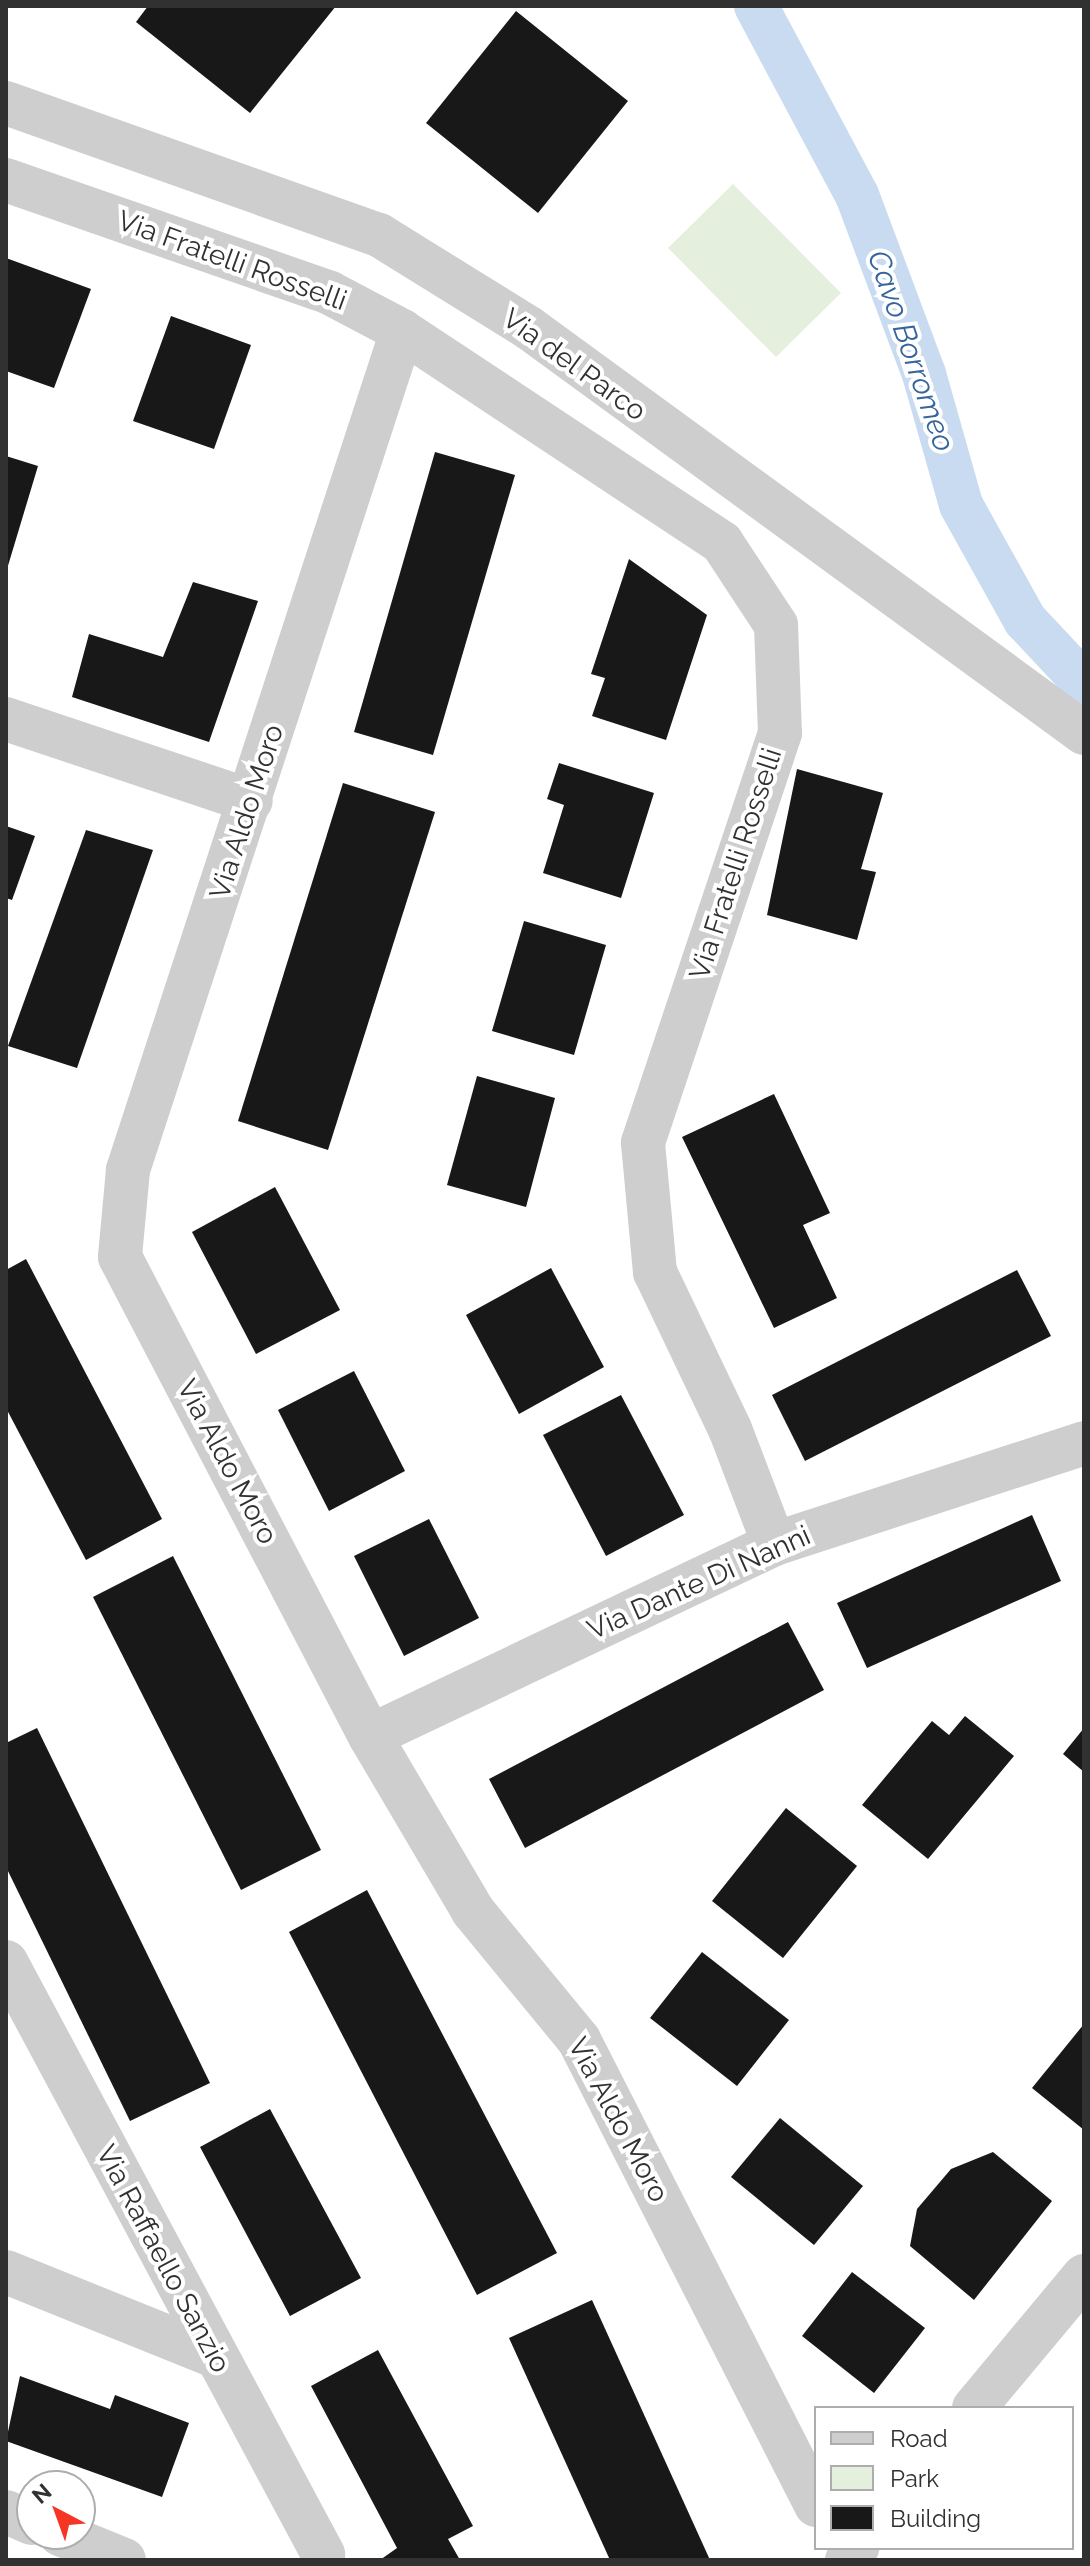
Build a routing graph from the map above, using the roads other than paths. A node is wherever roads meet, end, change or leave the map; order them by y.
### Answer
1 (6, 103) edge
2 (6, 180) edge
3 (402, 331) junction
4 (6, 719) edge
5 (1084, 733) edge
6 (251, 801) junction
7 (1084, 1443) edge
8 (774, 1544) junction
9 (370, 1736) junction
10 (6, 1962) edge
11 (6, 2272) edge
12 (1084, 2276) edge
13 (212, 2355) junction
14 (976, 2406) edge
15 (814, 2501) edge
16 (96, 2549) edge
17 (323, 2554) dead end
18 (124, 2560) edge

1 - 5 street, Via del Parco
2 - 3 street, Via Fratelli Rosselli
3 - 6 street, Via Aldo Moro
3 - 8 street, Via Fratelli Rosselli
4 - 6 street
6 - 9 street, Via Aldo Moro
7 - 8 street, Via Dante Di Nanni
8 - 9 street, Via Dante Di Nanni
9 - 15 street, Via Aldo Moro
10 - 13 street, Via Raffaello Sanzio
11 - 13 street
12 - 14 street
13 - 17 street, Via Raffaello Sanzio
16 - 18 street

